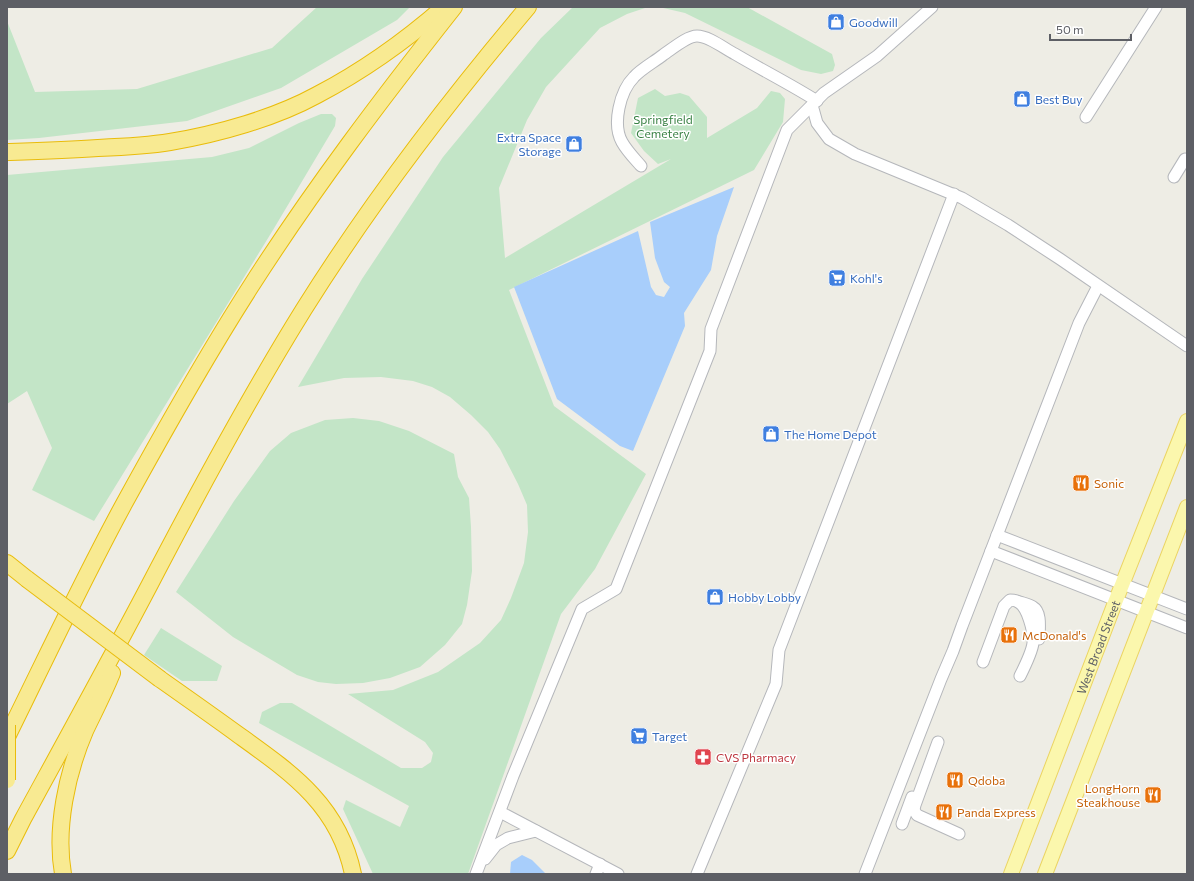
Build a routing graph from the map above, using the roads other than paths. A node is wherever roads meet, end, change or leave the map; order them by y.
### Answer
1 (444, 7) edge
2 (454, 7) edge
3 (528, 7) edge
4 (932, 7) edge
5 (1156, 7) edge
6 (815, 103) junction
7 (1086, 117) dead end
8 (7, 152) edge
9 (1185, 159) dead end
10 (641, 166) dead end
11 (1174, 178) dead end
12 (954, 194) junction
13 (1098, 286) junction
14 (1187, 346) edge
15 (1187, 421) edge
16 (1187, 507) edge
17 (998, 535) junction
18 (991, 551) junction
19 (7, 563) edge
20 (1123, 584) junction
21 (149, 586) junction
22 (1153, 595) junction
23 (1116, 600) junction
24 (1187, 609) edge
25 (1146, 612) junction
26 (1187, 628) edge
27 (983, 662) dead end
28 (1020, 676) dead end
29 (7, 725) edge
30 (7, 737) edge
31 (7, 780) edge
32 (500, 812) junction
33 (902, 824) dead end
34 (536, 831) junction
35 (959, 834) dead end
36 (7, 851) edge
37 (598, 869) edge
38 (478, 870) edge
39 (63, 874) edge
40 (353, 874) edge
41 (618, 874) edge
42 (697, 874) edge
43 (865, 874) edge
44 (1010, 874) edge
45 (1045, 874) edge

1 - 8 highway
2 - 30 highway
3 - 21 highway
4 - 6 street
5 - 7 street
6 - 10 street
6 - 12 street
6 - 32 street
9 - 11 street
12 - 13 street
12 - 42 street
13 - 14 street
13 - 17 street
15 - 20 main road, West Broad Street
16 - 22 main road
17 - 18 street
17 - 20 street
18 - 23 street
18 - 43 street
19 - 40 highway, bridge
20 - 22 street
20 - 23 main road, West Broad Street
21 - 36 highway
21 - 39 highway
22 - 24 street
22 - 25 main road
23 - 25 street
23 - 44 main road, West Broad Street
25 - 26 street
25 - 45 main road
27 - 28 street
29 - 31 highway, bridge
32 - 34 street
32 - 38 street
33 - 35 street
34 - 37 street
34 - 38 street
37 - 41 street

